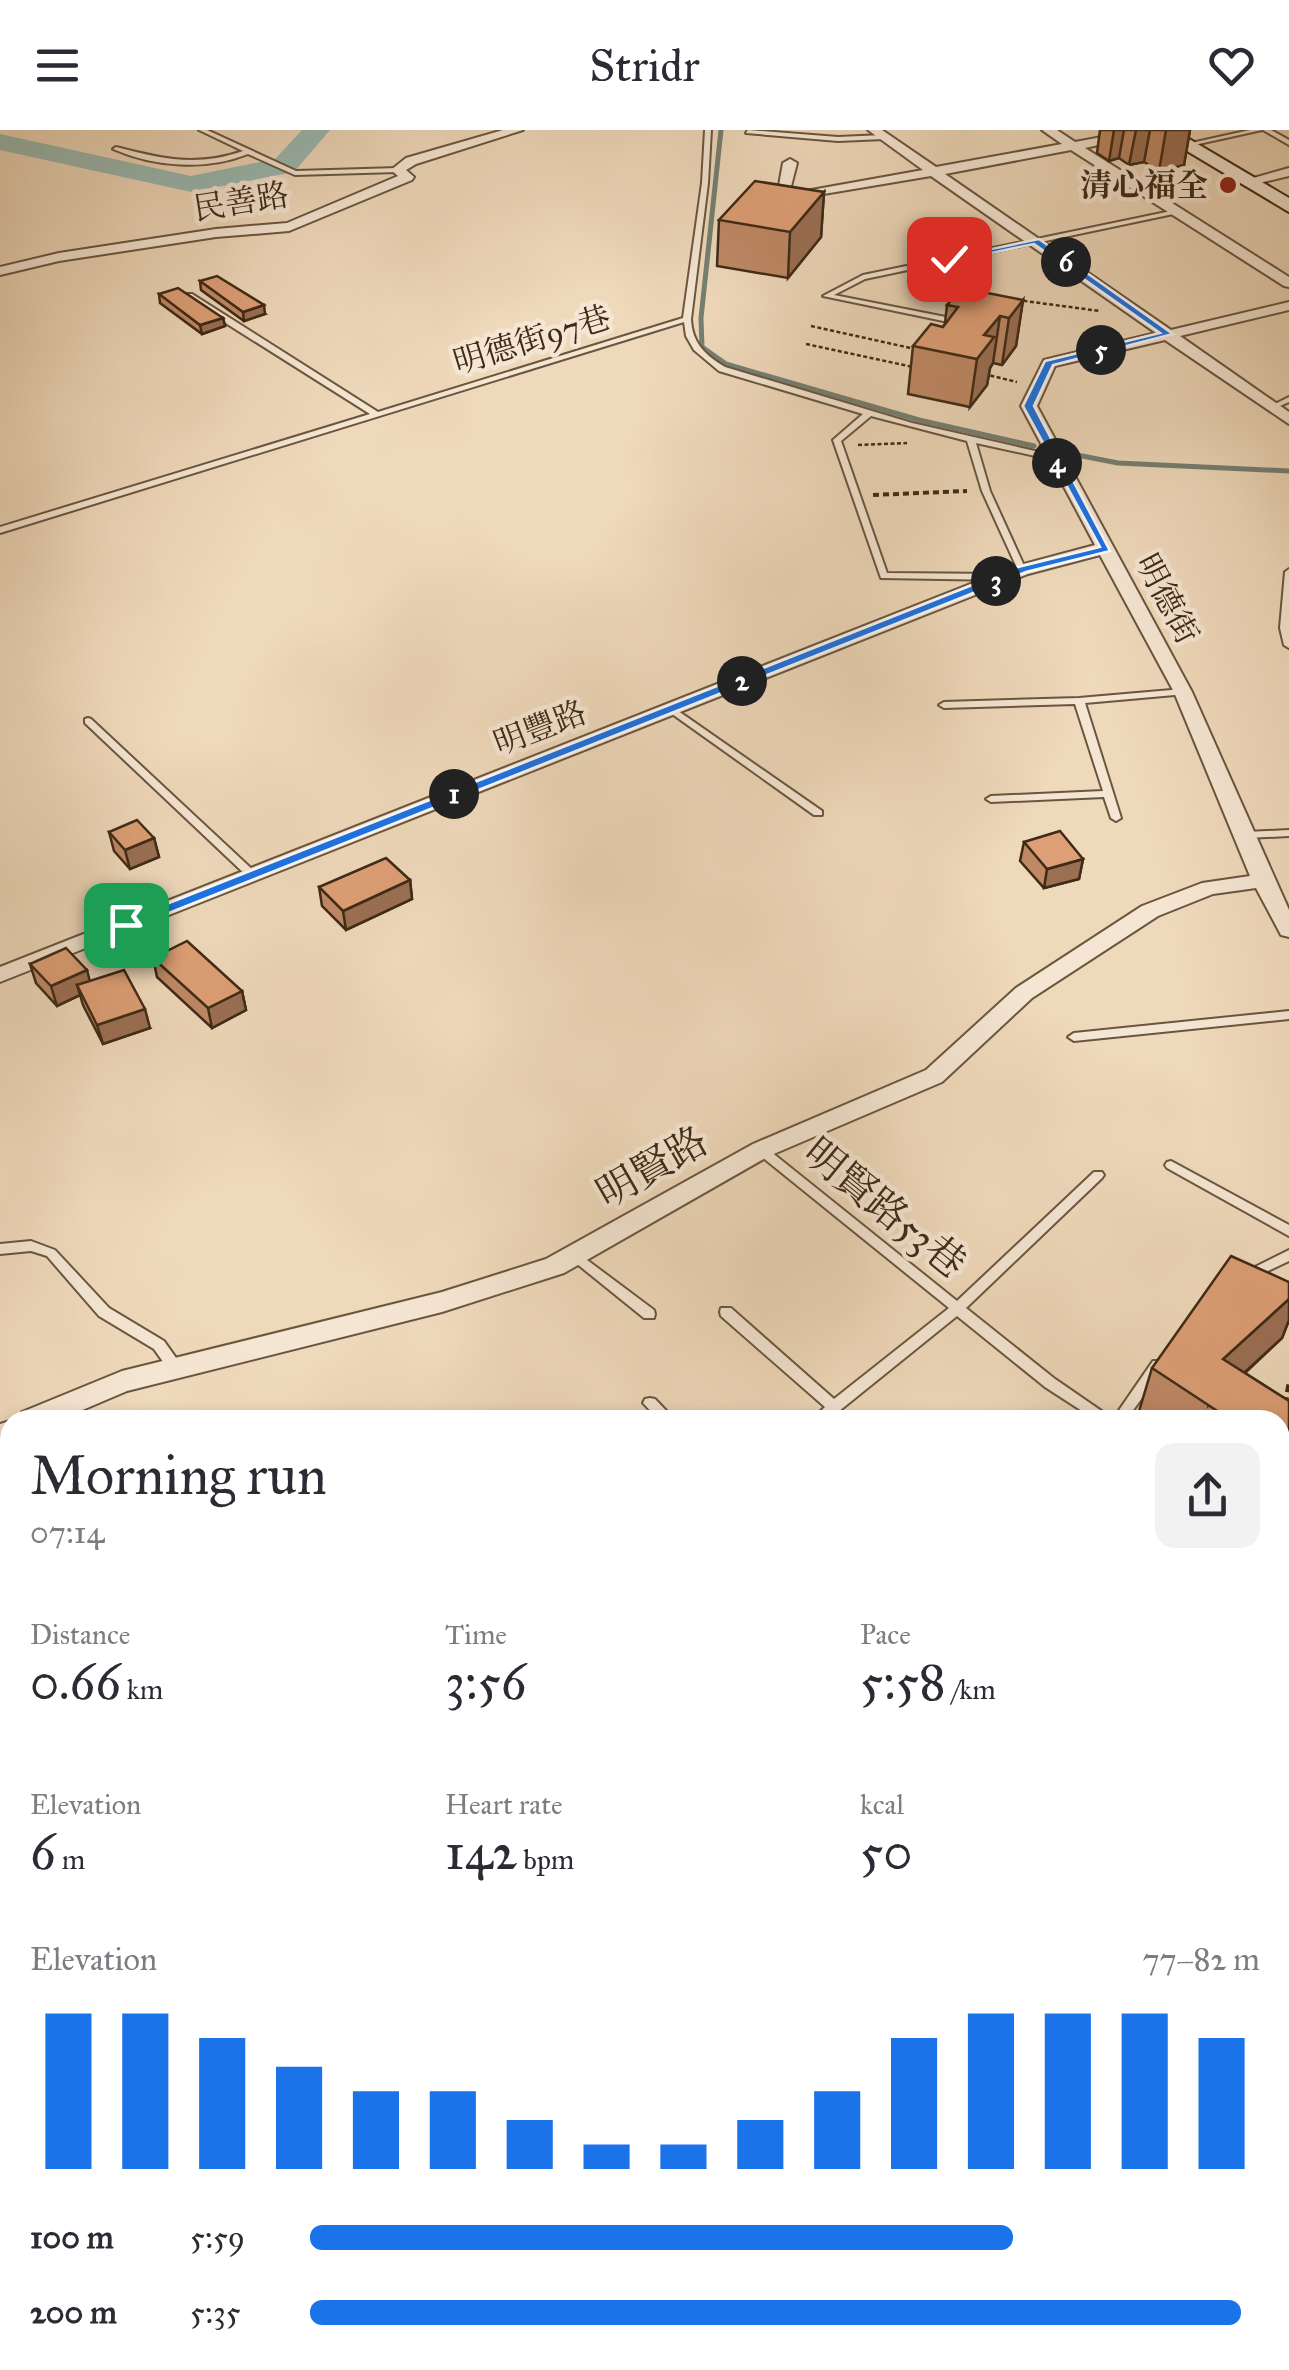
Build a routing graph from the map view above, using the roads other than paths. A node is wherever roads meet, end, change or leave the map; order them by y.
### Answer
1 (202, 130) edge
2 (517, 130) edge
3 (708, 130) edge
4 (1048, 130) edge
5 (1160, 130) edge
6 (1262, 130) edge
7 (748, 132) edge
8 (879, 133) edge
9 (1289, 143) edge
10 (1185, 145) junction
11 (1072, 146) junction
12 (116, 149) dead end
13 (245, 153) junction
14 (790, 163) dead end
15 (398, 170) junction
16 (936, 171) junction
17 (1289, 172) edge
18 (1246, 182) junction
19 (1289, 206) edge
20 (1176, 212) junction
21 (1036, 241) junction
22 (0, 271) edge
23 (1289, 283) edge
24 (190, 296) edge
25 (1289, 306) edge
26 (687, 319) junction
27 (958, 322) edge
28 (1168, 334) junction
29 (1289, 399) edge
30 (1272, 407) junction
31 (869, 412) junction
32 (376, 414) junction
33 (1289, 419) edge
34 (970, 439) junction
35 (1054, 458) junction
36 (0, 530) edge
37 (1106, 548) junction
38 (1289, 572) edge
39 (1013, 574) junction
40 (1289, 645) edge
41 (1183, 692) junction
42 (1078, 701) junction
43 (944, 705) dead end
44 (671, 709) junction
45 (88, 721) dead end
46 (1109, 794) junction
47 (992, 799) dead end
48 (818, 813) dead end
49 (1116, 818) dead end
50 (1289, 833) edge
51 (1246, 835) junction
52 (251, 874) junction
53 (1263, 880) junction
54 (1289, 930) edge
55 (0, 975) edge
56 (1289, 1015) edge
57 (1074, 1038) dead end
58 (761, 1150) junction
59 (1172, 1165) dead end
60 (1098, 1175) dead end
61 (1289, 1231) edge
62 (0, 1249) edge
63 (1289, 1255) edge
64 (575, 1256) junction
65 (1235, 1282) edge
66 (958, 1308) junction
67 (726, 1312) dead end
68 (649, 1314) dead end
69 (1164, 1358) edge
70 (176, 1369) junction
71 (650, 1403) dead end
72 (834, 1407) junction
73 (55, 1410) edge
74 (657, 1410) edge
75 (830, 1410) edge
76 (1092, 1410) edge
77 (1126, 1410) edge

1 - 13 lane
2 - 15 street, 民善路
3 - 26 lane
4 - 11 street
5 - 10 main road
5 - 11 street
6 - 9 lane
6 - 10 lane
7 - 8 lane
8 - 16 street
10 - 18 main road
11 - 16 street
11 - 20 street
12 - 13 lane
13 - 15 lane
14 - 16 street
15 - 22 street, 民善路
16 - 21 street
17 - 18 street
18 - 19 main road
20 - 21 lane
20 - 23 street
21 - 27 lane
21 - 28 street
24 - 32 lane
25 - 28 street
26 - 31 lane
26 - 32 lane, 明德街97巷
28 - 30 street
28 - 35 street, 明德街
29 - 30 lane
30 - 33 street
31 - 34 lane
31 - 39 lane
32 - 36 lane, 明德街97巷
34 - 35 lane
34 - 39 lane
35 - 37 street, 明德街
37 - 39 street, 明豐路
37 - 41 street, 明德街
38 - 40 lane
39 - 44 street, 明豐路
41 - 42 lane
41 - 51 street, 明德街
42 - 43 lane
42 - 46 lane
44 - 48 lane
44 - 52 street, 明豐路
45 - 52 lane
46 - 47 lane
46 - 49 lane
50 - 51 lane
51 - 53 street, 明德街
52 - 55 street, 明豐路
53 - 54 street, 明德街
53 - 58 street, 明賢路
56 - 57 lane
58 - 64 street, 明賢路
58 - 66 lane, 明賢路53巷
59 - 61 lane
60 - 66 lane, 明賢路53巷
62 - 70 lane
63 - 65 lane
64 - 68 lane
64 - 70 street, 明賢路
66 - 72 lane
66 - 76 lane
67 - 72 lane
69 - 77 lane
70 - 73 street, 明賢路
71 - 74 lane
72 - 75 lane

